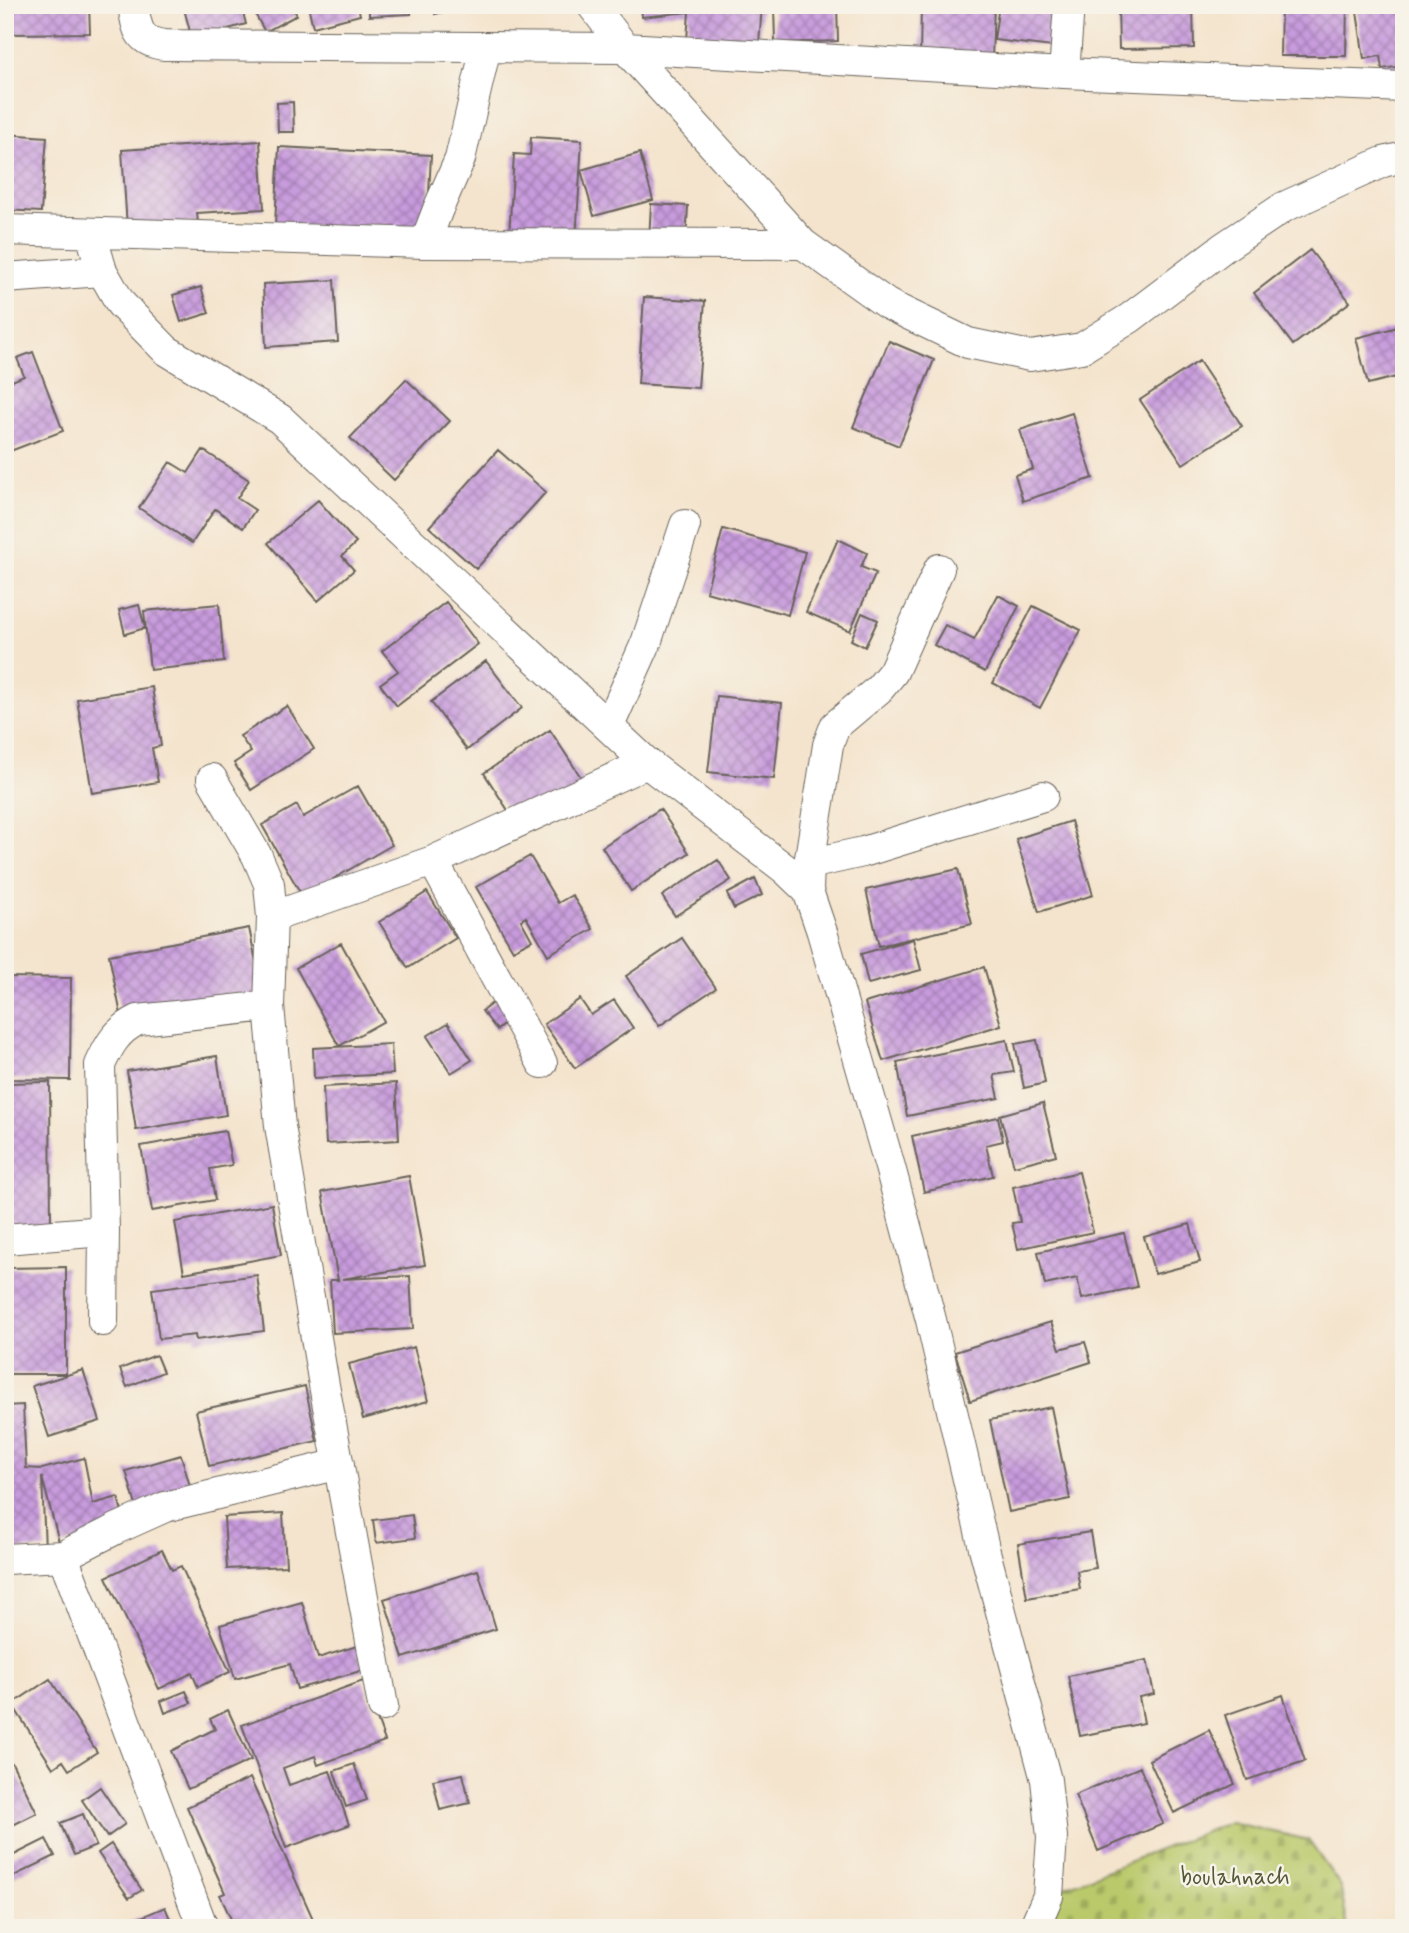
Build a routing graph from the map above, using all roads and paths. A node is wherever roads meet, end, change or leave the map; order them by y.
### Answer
1 (133, 5) edge
2 (592, 5) edge
3 (1069, 5) edge
4 (486, 47) junction
5 (625, 48) junction
6 (1064, 72) junction
7 (1404, 87) edge
8 (1404, 158) edge
9 (5, 230) edge
10 (91, 234) junction
11 (425, 243) junction
12 (803, 244) junction
13 (102, 271) junction
14 (5, 278) edge
15 (685, 525) dead end
16 (939, 569) dead end
17 (609, 726) junction
18 (647, 763) junction
19 (212, 779) dead end
20 (1043, 796) dead end
21 (433, 861) junction
22 (808, 877) junction
23 (272, 917) junction
24 (269, 1006) junction
25 (542, 1063) dead end
26 (104, 1231) junction
27 (5, 1239) edge
28 (103, 1321) dead end
29 (339, 1464) junction
30 (63, 1556) junction
31 (5, 1559) edge
32 (383, 1706) dead end
33 (203, 1928) edge
34 (1034, 1928) edge

1 - 4 street
2 - 5 street
3 - 6 street
4 - 5 street
4 - 11 street
5 - 6 street
5 - 12 street
6 - 7 street
8 - 12 street
9 - 10 street
10 - 11 street
10 - 13 street
11 - 12 street
13 - 14 street
13 - 17 street
15 - 17 street
16 - 22 street
17 - 18 street
18 - 21 street
18 - 22 street
19 - 23 street
20 - 22 street
21 - 23 street
21 - 25 street
22 - 34 street
23 - 24 street
24 - 26 street
24 - 29 street
26 - 27 street
26 - 28 street
29 - 30 street
29 - 32 street
30 - 31 street
30 - 33 street

